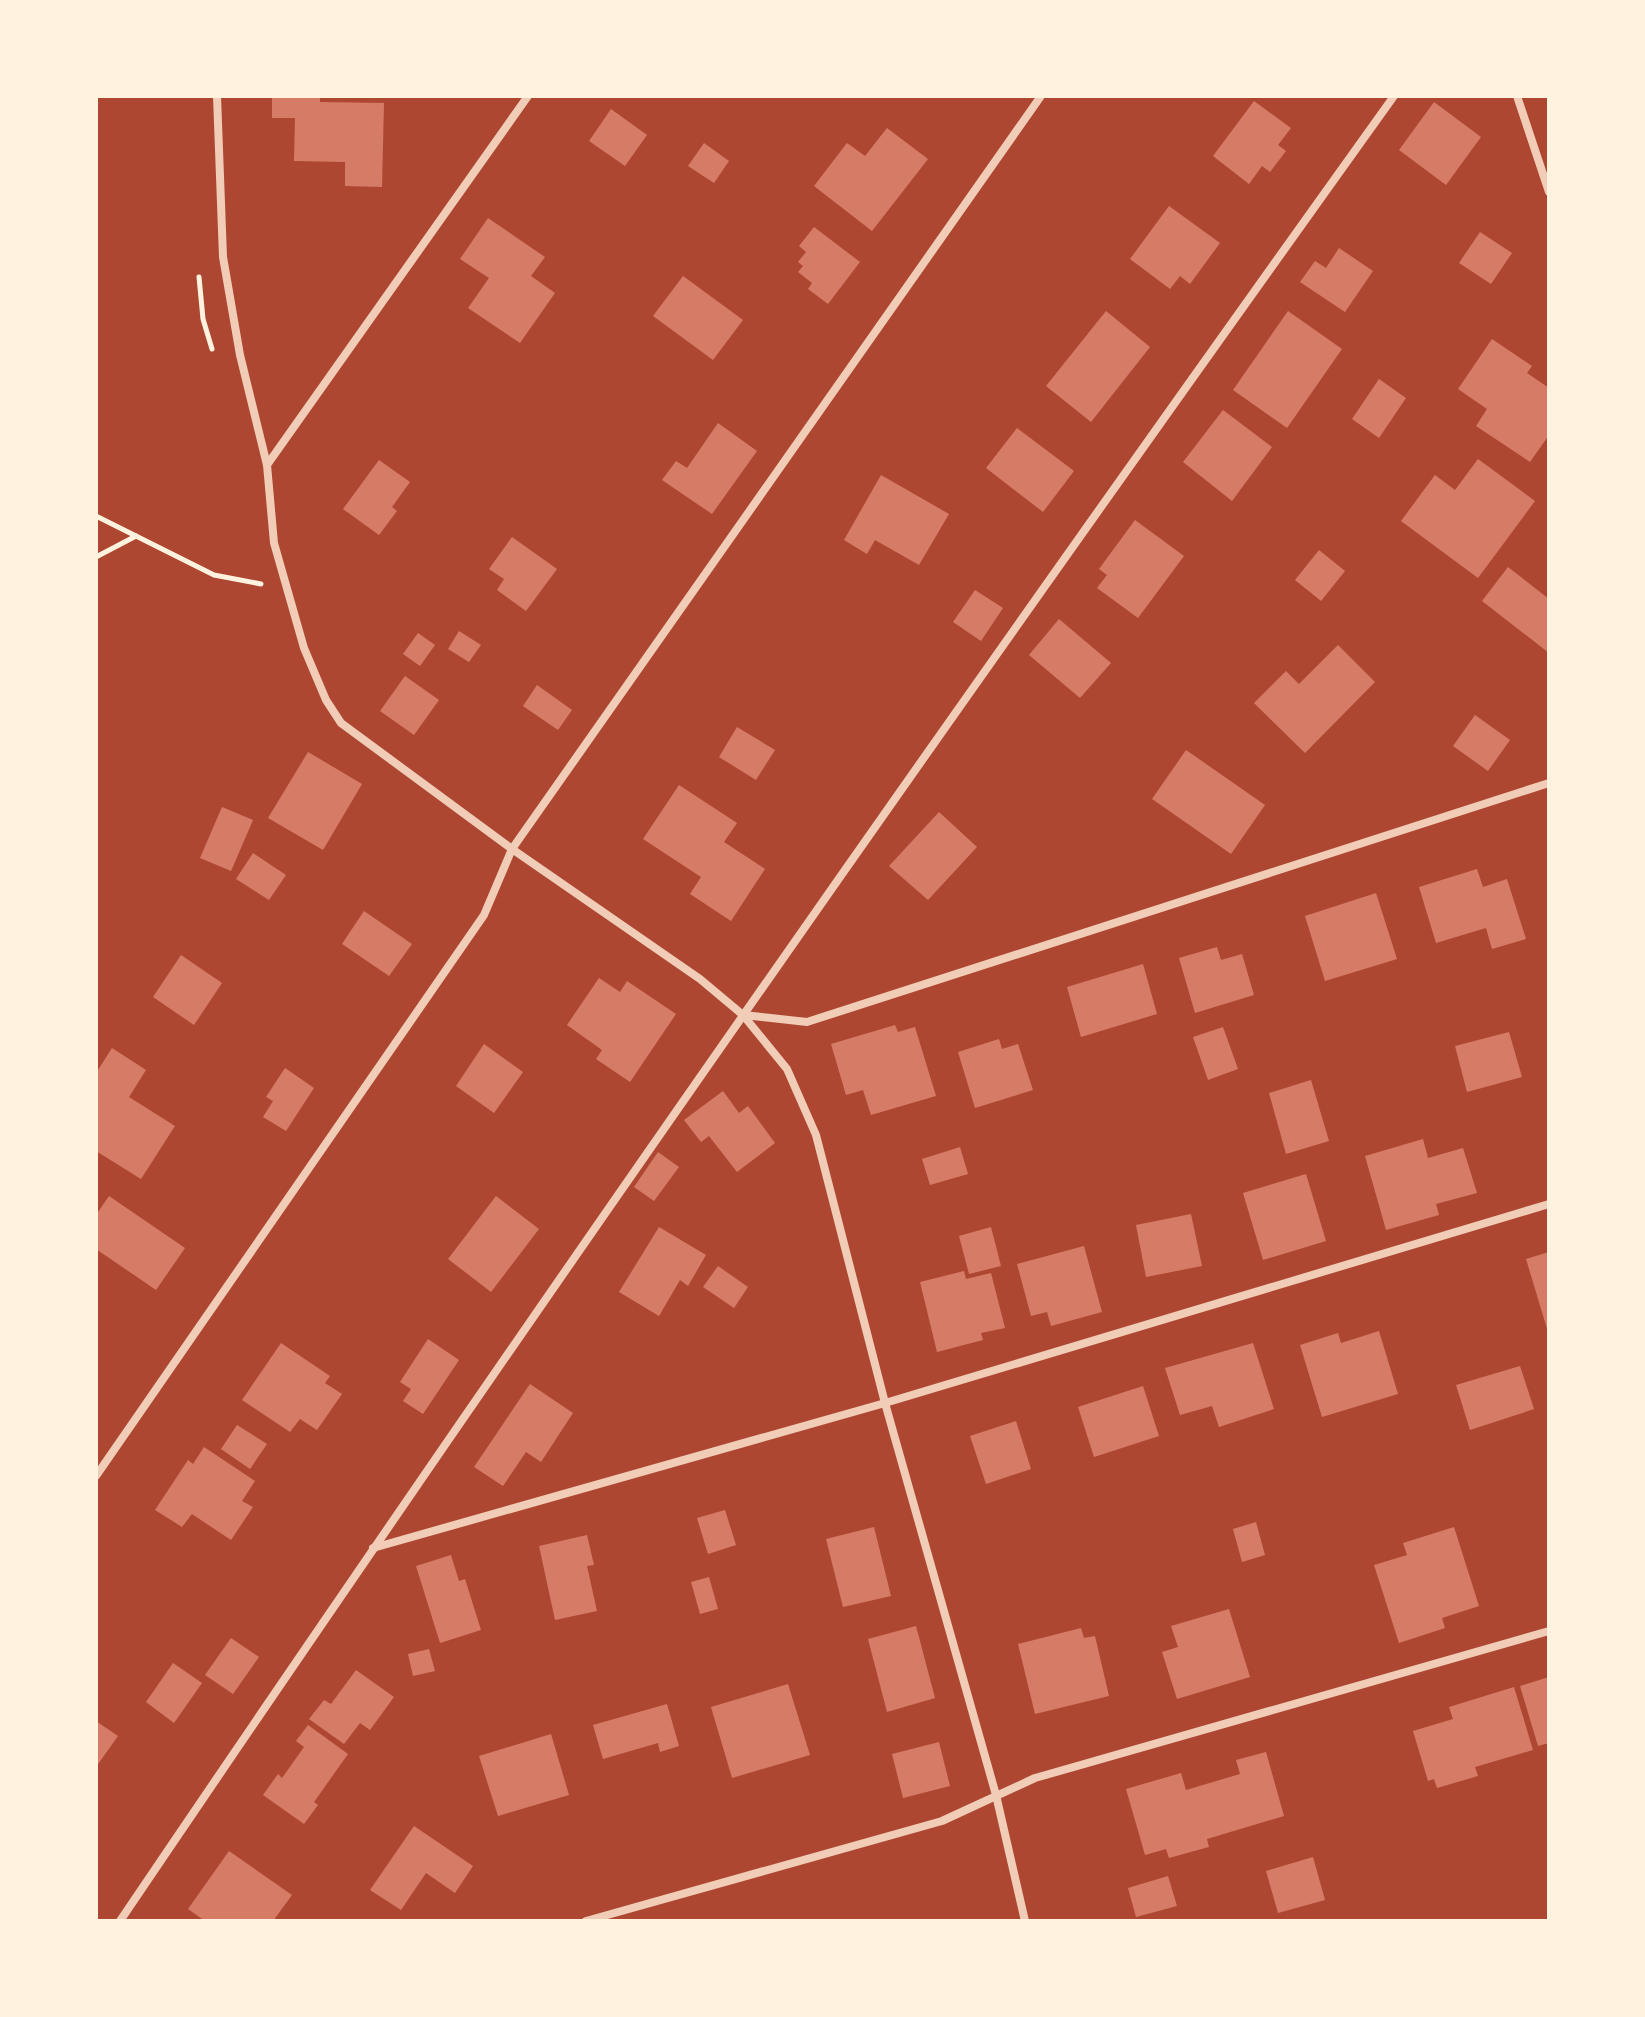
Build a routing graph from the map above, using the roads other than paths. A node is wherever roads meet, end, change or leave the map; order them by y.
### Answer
1 (217, 96) edge
2 (528, 96) edge
3 (1041, 96) edge
4 (1394, 96) edge
5 (1517, 96) edge
6 (1549, 192) edge
7 (267, 465) junction
8 (1549, 783) edge
9 (512, 849) junction
10 (743, 1015) junction
11 (1549, 1204) edge
12 (885, 1403) junction
13 (96, 1476) edge
14 (372, 1548) junction
15 (1549, 1631) edge
16 (996, 1795) junction
17 (120, 1921) edge
18 (586, 1921) edge
19 (1025, 1921) edge

1 - 7 street
2 - 7 street
3 - 9 street
4 - 10 street
5 - 6 street
7 - 9 street
8 - 10 street
9 - 10 street
9 - 13 street
10 - 12 street
10 - 14 street
11 - 12 street
12 - 14 street
12 - 16 street
14 - 17 street
15 - 16 street
16 - 18 street
16 - 19 street

